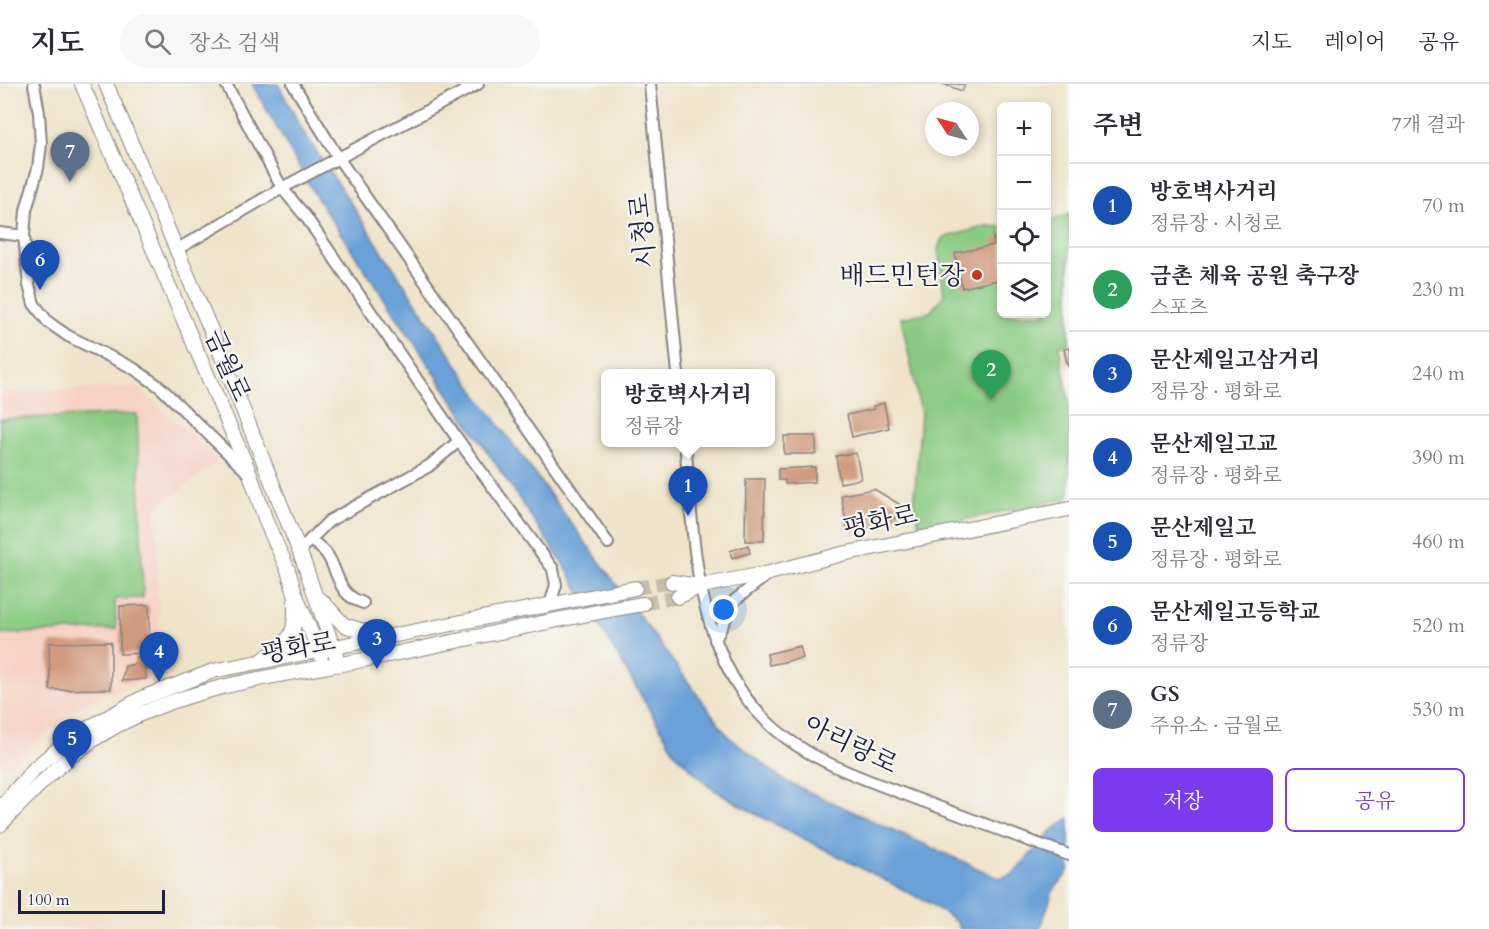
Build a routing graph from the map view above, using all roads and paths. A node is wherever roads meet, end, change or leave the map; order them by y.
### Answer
1 (34, 84) edge
2 (82, 84) edge
3 (106, 84) edge
4 (226, 84) edge
5 (293, 84) edge
6 (478, 84) edge
7 (651, 84) edge
8 (337, 160) junction
9 (284, 187) junction
10 (0, 233) edge
11 (24, 236) junction
12 (176, 250) junction
13 (678, 369) edge
14 (459, 441) junction
15 (686, 447) edge
16 (250, 474) junction
17 (1069, 509) edge
18 (310, 540) junction
19 (608, 543) dead end
20 (299, 551) junction
21 (769, 573) junction
22 (672, 582) tunnel mouth
23 (701, 586) junction
24 (634, 588) tunnel mouth
25 (314, 592) junction
26 (295, 594) junction
27 (678, 597) tunnel mouth
28 (363, 603) dead end
29 (550, 604) junction
30 (643, 604) tunnel mouth
31 (387, 637) junction
32 (715, 640) junction
33 (334, 647) junction
34 (320, 650) junction
35 (260, 662) junction
36 (338, 664) junction
37 (324, 667) junction
38 (0, 808) edge
39 (0, 825) edge
40 (1069, 855) edge

1 - 11 street
2 - 16 main road, 금월로
3 - 12 main road, 금월로
4 - 9 street
5 - 8 street
6 - 8 street
7 - 13 street, 시청로
8 - 9 street
8 - 19 street
9 - 12 street
9 - 14 street
10 - 11 street
11 - 16 street
12 - 20 main road, 금월로
14 - 18 street
14 - 29 street
15 - 23 street
16 - 26 main road, 금월로
17 - 21 main road, 평화로
18 - 20 street
18 - 28 street
20 - 25 main road, 금월로
21 - 23 main road, 평화로
21 - 32 street
22 - 23 main road, 평화로
23 - 27 main road, 평화로
23 - 32 street, 아리랑로
24 - 29 main road, 평화로
25 - 31 main road
25 - 33 main road, 금월로
26 - 34 main road, 금월로
26 - 35 main road
29 - 31 main road, 평화로
30 - 36 main road, 평화로
31 - 33 main road, 평화로
32 - 40 street, 아리랑로
33 - 34 main road, 평화로
33 - 36 main road, 금월로
34 - 35 main road, 평화로
34 - 37 main road, 금월로
35 - 38 main road, 평화로
36 - 37 main road, 평화로
37 - 39 main road, 평화로

